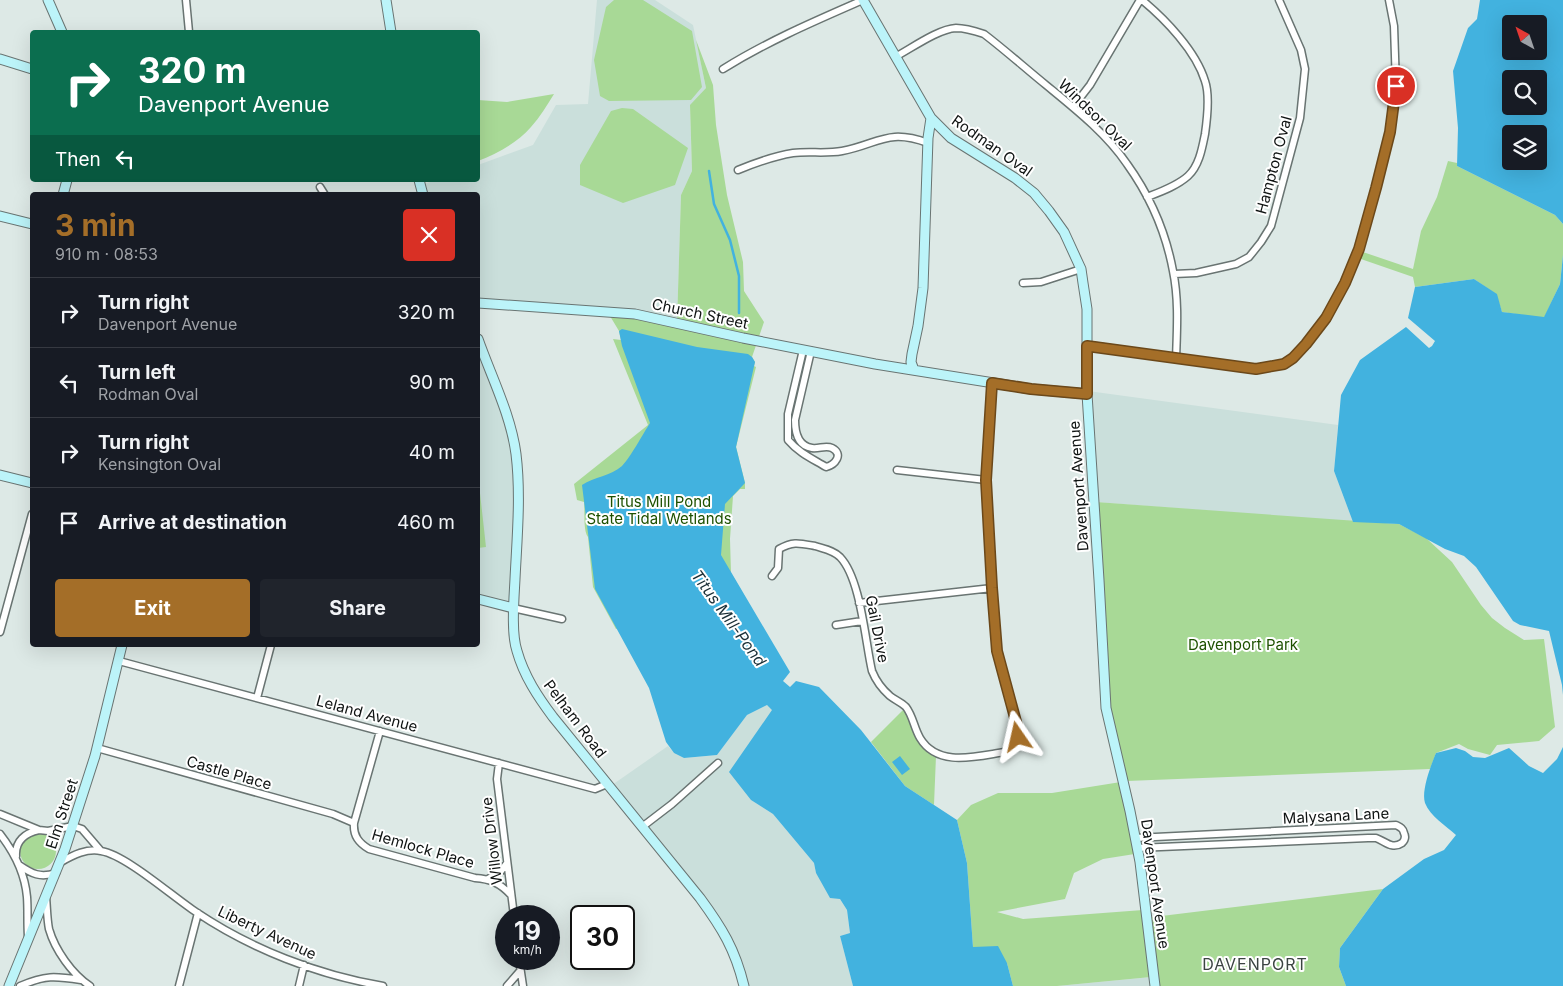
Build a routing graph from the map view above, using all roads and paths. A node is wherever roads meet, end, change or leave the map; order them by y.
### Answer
1 (48, 0) edge
2 (186, 0) edge
3 (386, 0) edge
4 (863, 0) edge
5 (1141, 0) edge
6 (1279, 0) edge
7 (1389, 0) edge
8 (61, 30) edge
9 (189, 30) edge
10 (391, 30) edge
11 (895, 57) junction
12 (0, 59) edge
13 (30, 68) edge
14 (723, 69) dead end
15 (1073, 107) junction
16 (930, 118) junction
17 (928, 143) junction
18 (738, 170) dead end
19 (320, 187) dead end
20 (323, 192) edge
21 (1147, 197) junction
22 (0, 216) edge
23 (30, 224) edge
24 (1081, 269) junction
25 (1174, 274) junction
26 (1023, 283) dead end
27 (480, 303) edge
28 (480, 345) edge
29 (1087, 346) junction
30 (807, 351) junction
31 (1176, 359) junction
32 (914, 370) junction
33 (992, 383) junction
34 (1087, 394) junction
35 (897, 470) dead end
36 (0, 475) edge
37 (986, 480) junction
38 (30, 482) edge
39 (30, 521) edge
40 (772, 576) dead end
41 (992, 588) junction
42 (480, 600) edge
43 (0, 601) edge
44 (8, 603) junction
45 (860, 603) junction
46 (513, 608) junction
47 (562, 619) dead end
48 (862, 621) junction
49 (836, 625) dead end
50 (0, 632) edge
51 (122, 647) edge
52 (270, 647) edge
53 (119, 661) junction
54 (257, 698) junction
55 (380, 731) junction
56 (97, 748) junction
57 (499, 763) junction
58 (718, 763) dead end
59 (608, 784) junction
60 (0, 814) edge
61 (354, 823) junction
62 (73, 826) junction
63 (642, 827) junction
64 (39, 830) junction
65 (0, 834) edge
66 (1135, 838) junction
67 (1137, 848) junction
68 (100, 850) junction
69 (17, 862) junction
70 (61, 862) junction
71 (507, 863) junction
72 (56, 873) junction
73 (488, 879) junction
74 (511, 894) junction
75 (46, 896) junction
76 (512, 905) edge
77 (198, 913) junction
78 (28, 938) junction
79 (304, 965) junction
80 (520, 971) joint
81 (81, 980) junction
82 (9, 986) edge
83 (20, 986) edge
84 (90, 986) edge
85 (179, 986) edge
86 (299, 986) edge
87 (383, 986) edge
88 (507, 986) edge
89 (523, 986) edge
90 (744, 986) edge
91 (1155, 986) edge

1 - 8 street
2 - 9 street
3 - 10 street
4 - 11 street
4 - 14 street
5 - 15 street
5 - 21 street
6 - 25 street, Hampton Oval
7 - 31 street
11 - 15 street, Windsor Oval
11 - 16 street
12 - 13 street
15 - 21 street, Windsor Oval
16 - 17 street
16 - 24 street, Rodman Oval
17 - 18 street
17 - 32 street
19 - 20 street
21 - 25 street, Windsor Oval
22 - 23 street
24 - 26 street
24 - 29 street, Rodman Oval
25 - 31 street, Windsor Oval
27 - 30 street, Church Street
28 - 46 street, Pelham Road
29 - 31 street
29 - 34 street, Rodman Oval
30 - 30 street
30 - 32 street, Church Street
32 - 33 street
33 - 34 street
33 - 37 street, Gail Drive
34 - 66 street, Davenport Avenue
35 - 37 street
36 - 38 street
37 - 41 street, Gail Drive
39 - 44 street
40 - 45 street, Gail Drive
41 - 45 street
41 - 48 street, Gail Drive
42 - 46 street
43 - 44 street
44 - 50 street
45 - 48 street, Gail Drive
46 - 47 street
46 - 59 street, Pelham Road
48 - 49 street
51 - 53 street, Elm Street
52 - 54 street
53 - 54 street, Leland Avenue
53 - 56 street, Elm Street
54 - 55 street, Leland Avenue
55 - 57 street, Leland Avenue
55 - 61 street
56 - 61 street, Castle Place
56 - 62 street, Elm Street
57 - 59 street, Leland Avenue
57 - 71 street, Willow Drive
58 - 63 street
59 - 63 street, Pelham Road
60 - 64 street
61 - 73 street, Hemlock Place
62 - 64 street
62 - 68 street, Liberty Avenue
62 - 70 street, Elm Street
63 - 90 street, Pelham Road
64 - 69 street
65 - 69 street
66 - 67 street, Davenport Avenue
66 - 67 street, Malysana Lane
67 - 91 street, Davenport Avenue
68 - 70 street
68 - 77 street, Liberty Avenue
69 - 72 street
69 - 78 street
70 - 72 street, Elm Street
71 - 73 street, Hemlock Place
71 - 74 street, Willow Drive
72 - 75 street, Elm Street
73 - 74 street, Hemlock Place
74 - 76 street, Willow Drive
75 - 78 street, Elm Street
75 - 81 street
77 - 79 street, Liberty Avenue
77 - 85 street
78 - 82 street, Elm Street
79 - 86 street
79 - 87 street, Liberty Avenue
80 - 88 street
80 - 89 street
81 - 83 street
81 - 84 street

